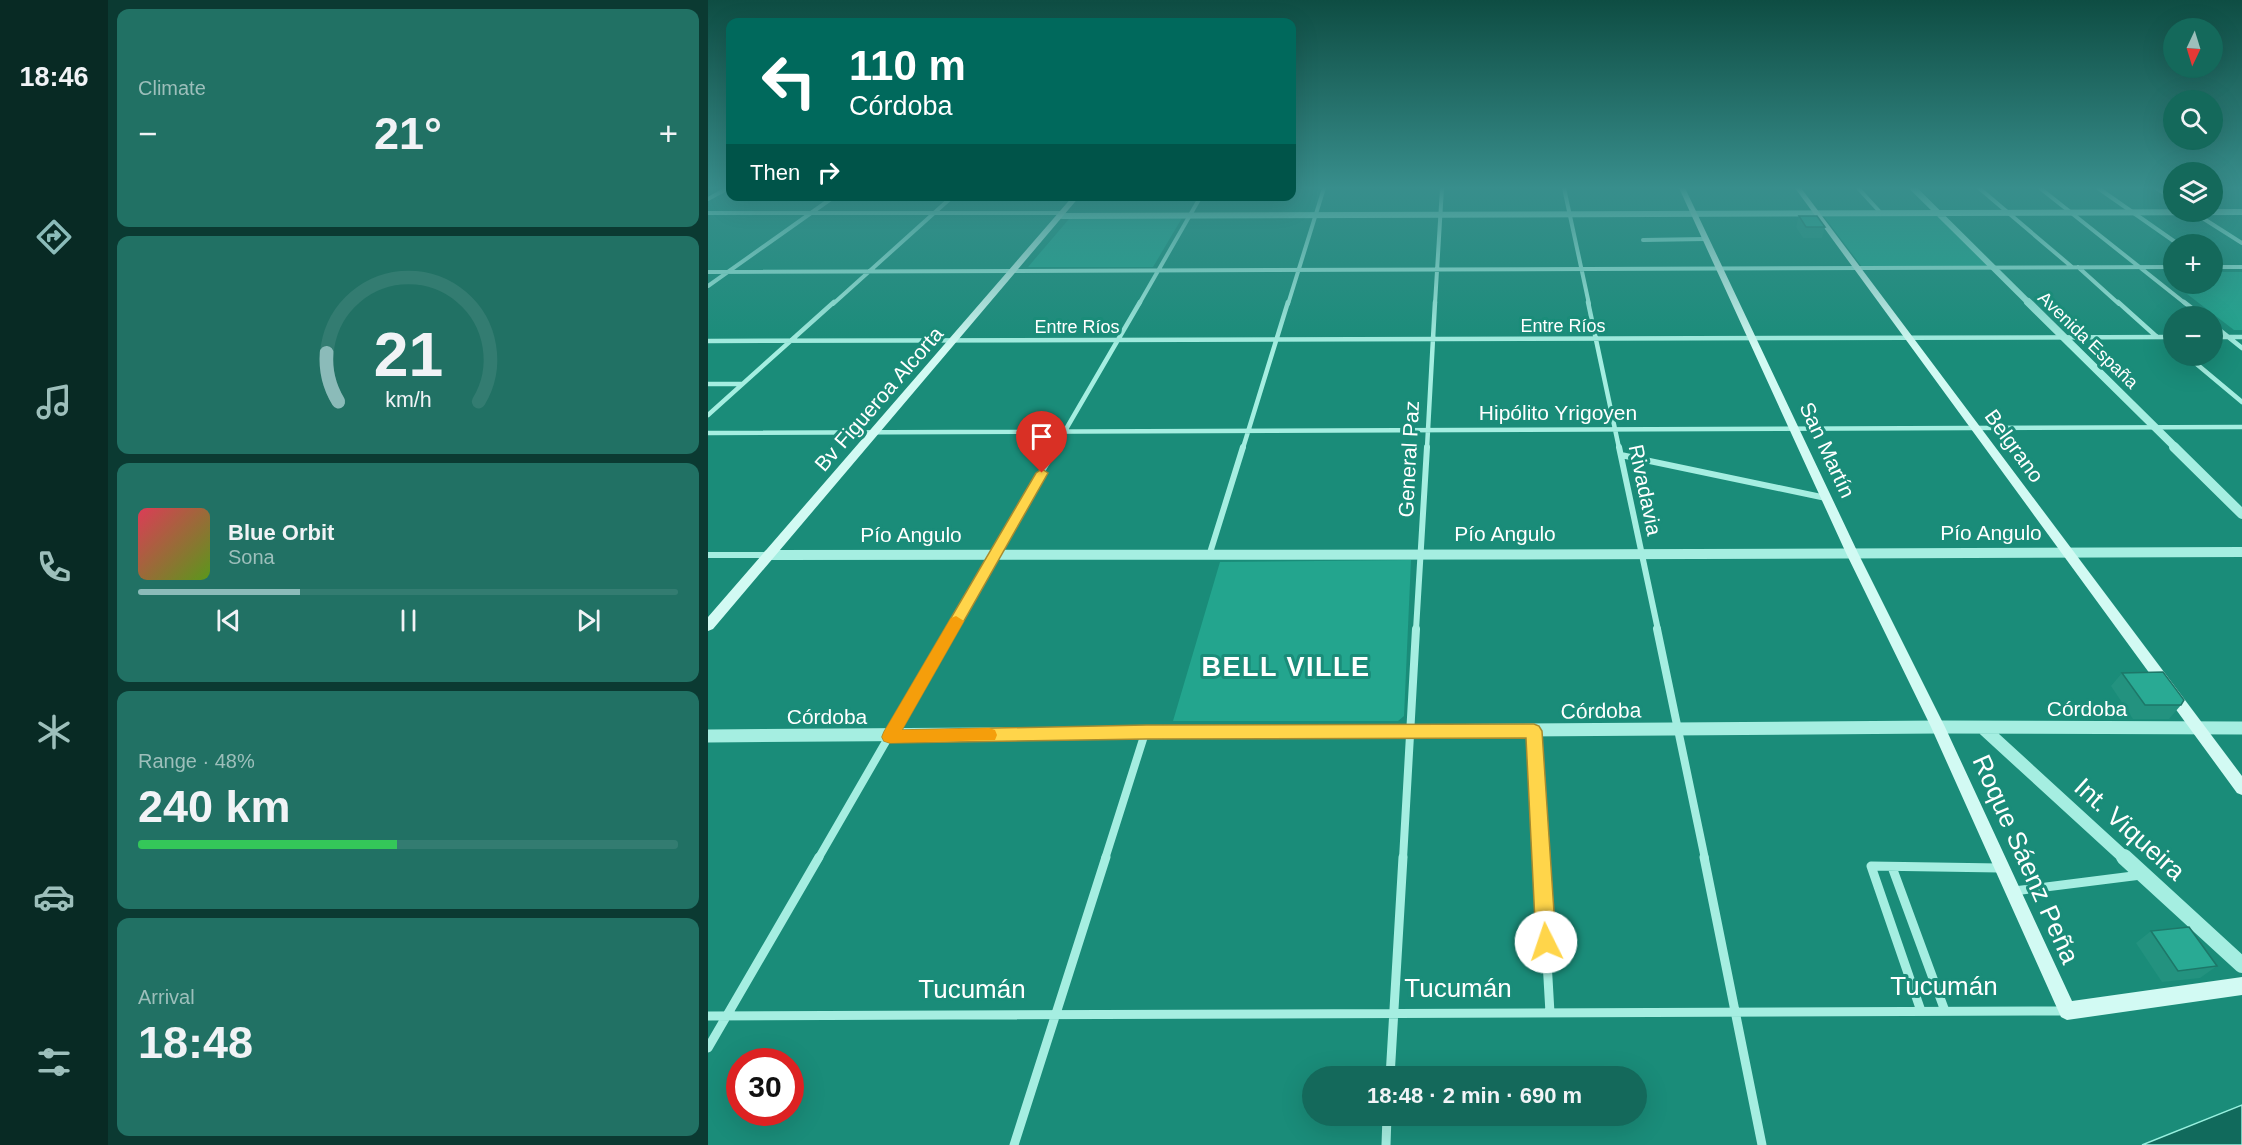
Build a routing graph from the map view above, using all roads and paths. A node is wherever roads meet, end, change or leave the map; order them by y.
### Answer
1 (772, 241) edge
2 (903, 241) edge
3 (1038, 241) edge
4 (1175, 241) edge
5 (1307, 241) edge
6 (1439, 241) edge
7 (1575, 241) edge
8 (1707, 241) edge
9 (1837, 241) edge
10 (1971, 241) edge
11 (2043, 241) edge
12 (2108, 241) edge
13 (2075, 267) junction
14 (2140, 267) junction
15 (2163, 267) edge
16 (2223, 267) edge
17 (2242, 267) edge
18 (1856, 268) junction
19 (1997, 268) junction
20 (1581, 269) junction
21 (1720, 269) junction
22 (1158, 270) junction
23 (1298, 270) junction
24 (1437, 270) junction
25 (870, 271) junction
26 (1013, 271) junction
27 (708, 272) edge
28 (729, 272) junction
29 (708, 286) edge
30 (2189, 306) edge
31 (2223, 333) edge
32 (2157, 337) junction
33 (2163, 337) edge
34 (1911, 338) junction
35 (2068, 338) junction
36 (2223, 338) edge
37 (2229, 338) junction
38 (2242, 338) edge
39 (1596, 339) junction
40 (1752, 339) junction
41 (1118, 340) junction
42 (1276, 340) junction
43 (1433, 340) junction
44 (708, 341) edge
45 (792, 341) junction
46 (953, 341) junction
47 (2242, 348) edge
48 (2199, 366) edge
49 (708, 384) edge
50 (743, 384) junction
51 (2242, 402) edge
52 (708, 415) edge
53 (2242, 427) edge
54 (1978, 428) junction
55 (2160, 428) junction
56 (1796, 429) junction
57 (1427, 430) junction
58 (1615, 430) junction
59 (1246, 431) junction
60 (874, 432) junction
61 (1066, 432) junction
62 (708, 433) edge
63 (1621, 455) junction
64 (1829, 498) junction
65 (2242, 505) edge
66 (2242, 514) edge
67 (2068, 552) junction
68 (2242, 552) edge
69 (1642, 553) junction
70 (1852, 553) junction
71 (1420, 554) junction
72 (708, 555) edge
73 (768, 555) junction
74 (995, 555) junction
75 (1209, 556) junction
76 (708, 626) edge
77 (1938, 727) junction
78 (2197, 728) junction
79 (2242, 728) edge
80 (1984, 729) junction
81 (1679, 730) junction
82 (1534, 731) junction
83 (1146, 732) junction
84 (1409, 732) junction
85 (708, 736) edge
86 (890, 737) junction
87 (2242, 788) edge
88 (1892, 867) junction
89 (2001, 868) junction
90 (2144, 874) junction
91 (2012, 891) junction
92 (2242, 965) edge
93 (2242, 986) edge
94 (1921, 1011) junction
95 (1945, 1011) junction
96 (2067, 1011) junction
97 (1737, 1012) junction
98 (1394, 1013) junction
99 (1550, 1013) junction
100 (1056, 1015) junction
101 (708, 1016) edge
102 (727, 1016) junction
103 (708, 1048) edge
104 (1391, 1066) edge
105 (1387, 1126) edge
106 (1014, 1145) edge
107 (1386, 1145) edge
108 (1762, 1145) edge

1 - 28 street
2 - 25 street
3 - 26 main road, Bv Figueroa Alcorta
4 - 22 street
5 - 23 street
6 - 24 street, General Paz
7 - 20 street, Rivadavia
8 - 21 main road, San Martín
9 - 18 main road, Belgrano
10 - 19 street, Avenida España
11 - 13 street
12 - 14 street
13 - 14 street
13 - 19 street
13 - 32 street
14 - 15 street
14 - 30 street
16 - 17 street
18 - 19 street
18 - 21 street
18 - 34 main road, Belgrano
19 - 35 street, Avenida España
20 - 21 street
20 - 24 street
20 - 39 street, Rivadavia
21 - 40 main road, San Martín
22 - 23 street
22 - 26 street
22 - 41 street
23 - 24 street
23 - 42 street
24 - 43 street, General Paz
25 - 26 street
25 - 28 street
25 - 45 street
26 - 46 main road, Bv Figueroa Alcorta
27 - 28 street
28 - 29 street
31 - 37 street
32 - 33 street, Entre Ríos
32 - 35 street, Entre Ríos
34 - 35 street, Entre Ríos
34 - 40 street, Entre Ríos
34 - 54 main road, Belgrano
35 - 55 street, Avenida España
36 - 37 street
37 - 38 street
37 - 47 street
39 - 40 street, Entre Ríos
39 - 43 street, Entre Ríos
39 - 58 street, Rivadavia
40 - 56 main road, San Martín
41 - 42 street, Entre Ríos
41 - 46 street, Entre Ríos
41 - 61 street
42 - 43 street, Entre Ríos
42 - 59 street
43 - 57 street, General Paz
44 - 45 street, Entre Ríos
45 - 46 street, Entre Ríos
45 - 50 street
46 - 60 main road, Bv Figueroa Alcorta
48 - 51 street
49 - 50 street
50 - 52 street
53 - 55 street, Hipólito Yrigoyen
54 - 55 street, Hipólito Yrigoyen
54 - 56 street, Hipólito Yrigoyen
54 - 67 main road, Belgrano
55 - 65 street, Avenida España
55 - 66 street, Avenida España
56 - 58 street, Hipólito Yrigoyen
56 - 64 main road, San Martín
57 - 58 street, Hipólito Yrigoyen
57 - 59 street, Hipólito Yrigoyen
57 - 71 street, General Paz
58 - 63 street, Rivadavia
59 - 61 street, Hipólito Yrigoyen
59 - 75 street
60 - 61 street, Hipólito Yrigoyen
60 - 62 street, Hipólito Yrigoyen
60 - 73 main road, Bv Figueroa Alcorta
61 - 74 street
63 - 64 street
63 - 69 street, Rivadavia
64 - 70 main road, San Martín
67 - 68 street, Pío Angulo
67 - 70 street, Pío Angulo
67 - 78 main road, Belgrano
69 - 70 street, Pío Angulo
69 - 71 street, Pío Angulo
69 - 81 street, Rivadavia
70 - 77 main road, San Martín
71 - 75 street, Pío Angulo
71 - 84 street, General Paz
72 - 73 street
73 - 74 street, Pío Angulo
73 - 76 main road, Bv Figueroa Alcorta
74 - 75 street, Pío Angulo
74 - 86 street
77 - 80 street, Córdoba
77 - 81 street, Córdoba
77 - 89 main road, Roque Sáenz Peña
78 - 79 street, Córdoba
78 - 80 street, Córdoba
78 - 87 main road, Belgrano
80 - 90 street, Int. Viqueira
81 - 82 street, Córdoba
81 - 97 street, Rivadavia
82 - 84 street, Córdoba
82 - 99 street
83 - 84 street, Córdoba
83 - 86 street, Córdoba
83 - 100 street
84 - 98 street, General Paz
85 - 86 street, Córdoba
86 - 102 street
88 - 89 street
88 - 94 street
88 - 95 street
89 - 91 main road, Roque Sáenz Peña
90 - 91 street
90 - 92 street, Int. Viqueira
91 - 96 main road, Roque Sáenz Peña
93 - 96 main road, Tucumán
94 - 95 street, Tucumán
94 - 97 street, Tucumán
95 - 96 street, Tucumán
97 - 99 street, Tucumán
97 - 108 street, Rivadavia
98 - 99 street, Tucumán
98 - 100 street, Tucumán
98 - 104 street, General Paz
100 - 102 street, Tucumán
100 - 106 street
101 - 102 street, Tucumán
102 - 103 street
105 - 107 street

